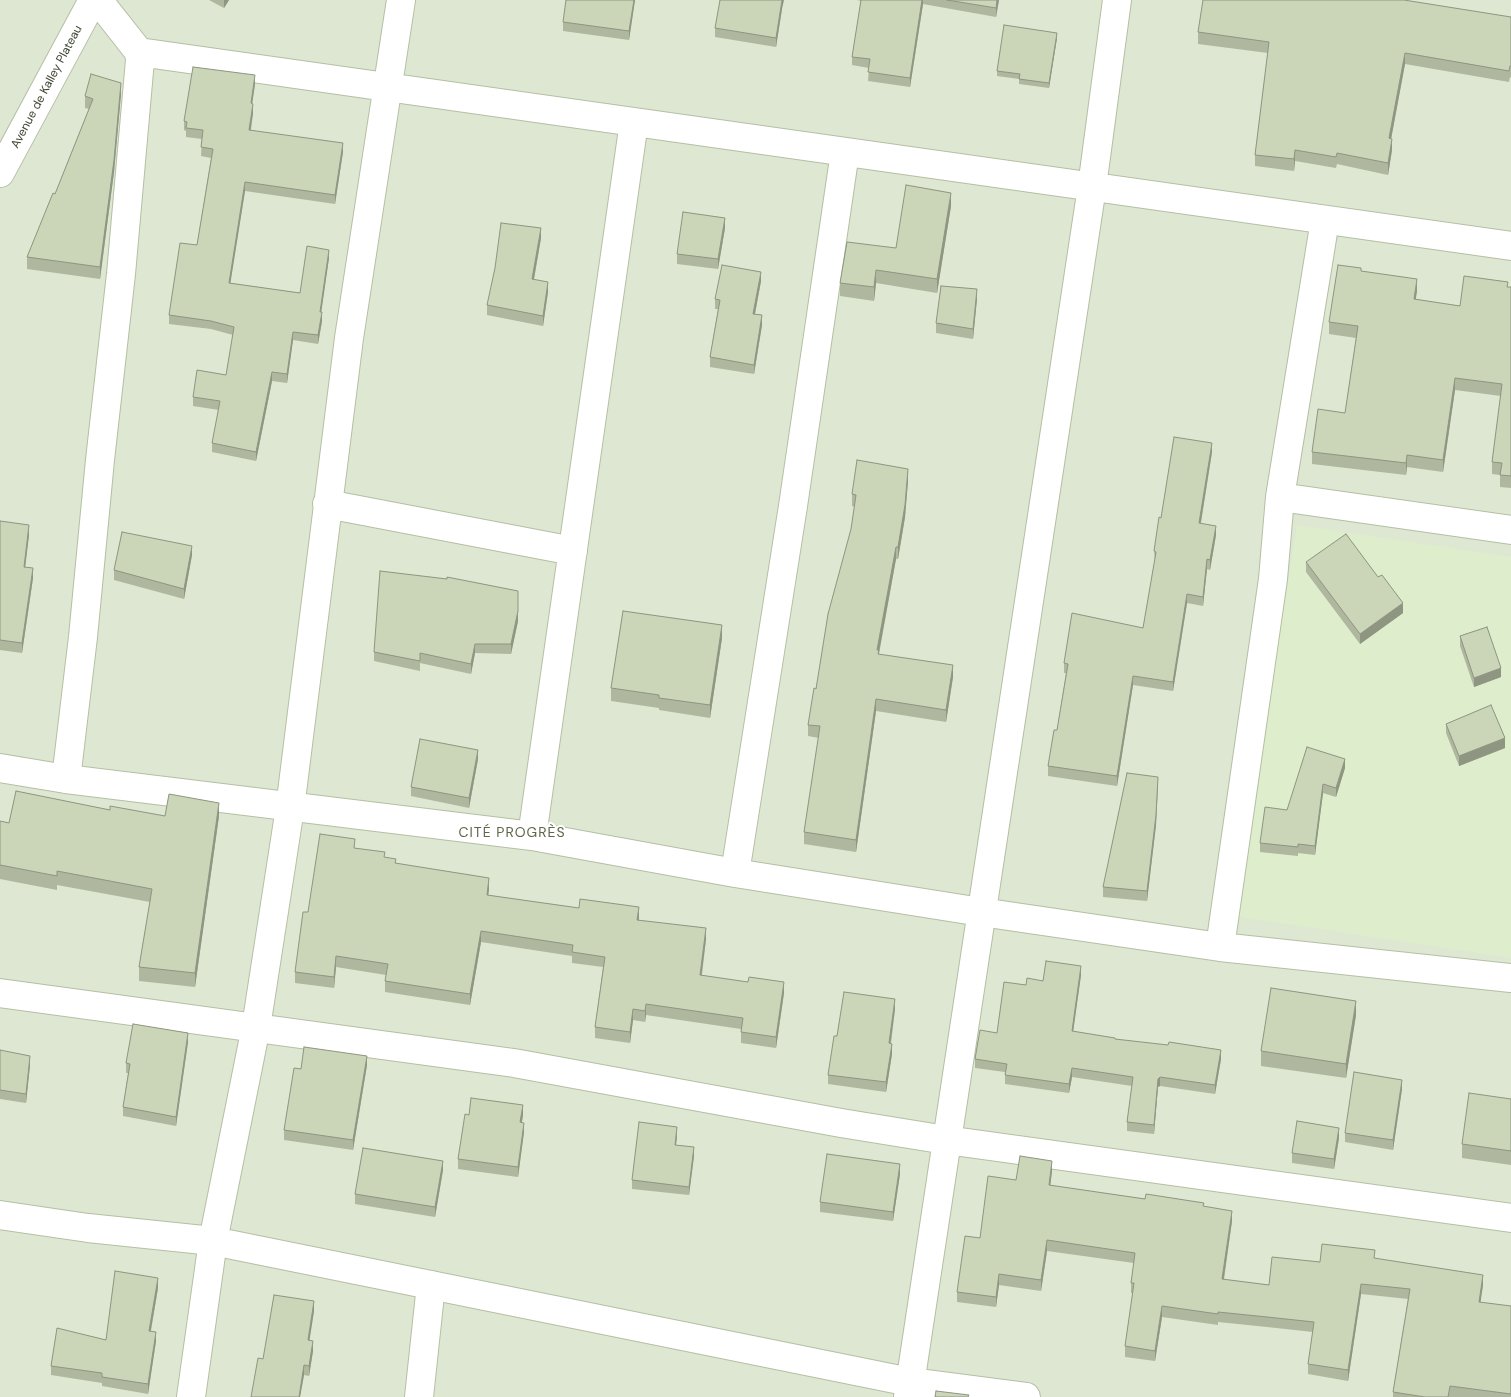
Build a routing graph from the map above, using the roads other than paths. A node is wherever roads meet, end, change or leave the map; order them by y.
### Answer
1 (93, 0) edge
2 (98, 0) edge
3 (401, 0) edge
4 (1117, 0) edge
5 (139, 52) junction
6 (388, 87) junction
7 (634, 122) junction
8 (845, 152) junction
9 (0, 173) edge
10 (1092, 187) junction
11 (1325, 220) junction
12 (1511, 246) edge
13 (1280, 497) junction
14 (327, 504) junction
15 (1511, 530) edge
16 (573, 551) junction
17 (0, 768) edge
18 (66, 780) junction
19 (290, 808) junction
20 (532, 836) junction
21 (735, 873) junction
22 (981, 912) junction
23 (1220, 946) junction
24 (1511, 978) edge
25 (0, 993) edge
26 (256, 1028) junction
27 (946, 1140) junction
28 (0, 1215) edge
29 (1511, 1218) edge
30 (213, 1241) junction
31 (431, 1285) junction
32 (909, 1390) edge
33 (191, 1397) edge
34 (419, 1397) edge
35 (1026, 1397) edge

1 - 9 street, Avenue de Kalley Plateau
2 - 5 street
3 - 6 street
4 - 10 street
5 - 6 street
5 - 18 street
6 - 7 street
6 - 14 street
7 - 8 street
7 - 16 street
8 - 10 street
8 - 21 street
10 - 11 street
10 - 22 street
11 - 12 street
11 - 13 street
13 - 15 street
13 - 23 street
14 - 16 street
14 - 19 street
16 - 20 street
17 - 18 street
18 - 19 street
19 - 20 street
19 - 26 street
20 - 21 street
21 - 22 street
22 - 23 street
22 - 27 street
23 - 24 street
25 - 26 street
26 - 27 street
26 - 30 street
27 - 29 street
27 - 32 street
28 - 30 street
30 - 31 street
30 - 33 street
31 - 32 street
31 - 34 street
32 - 35 street

